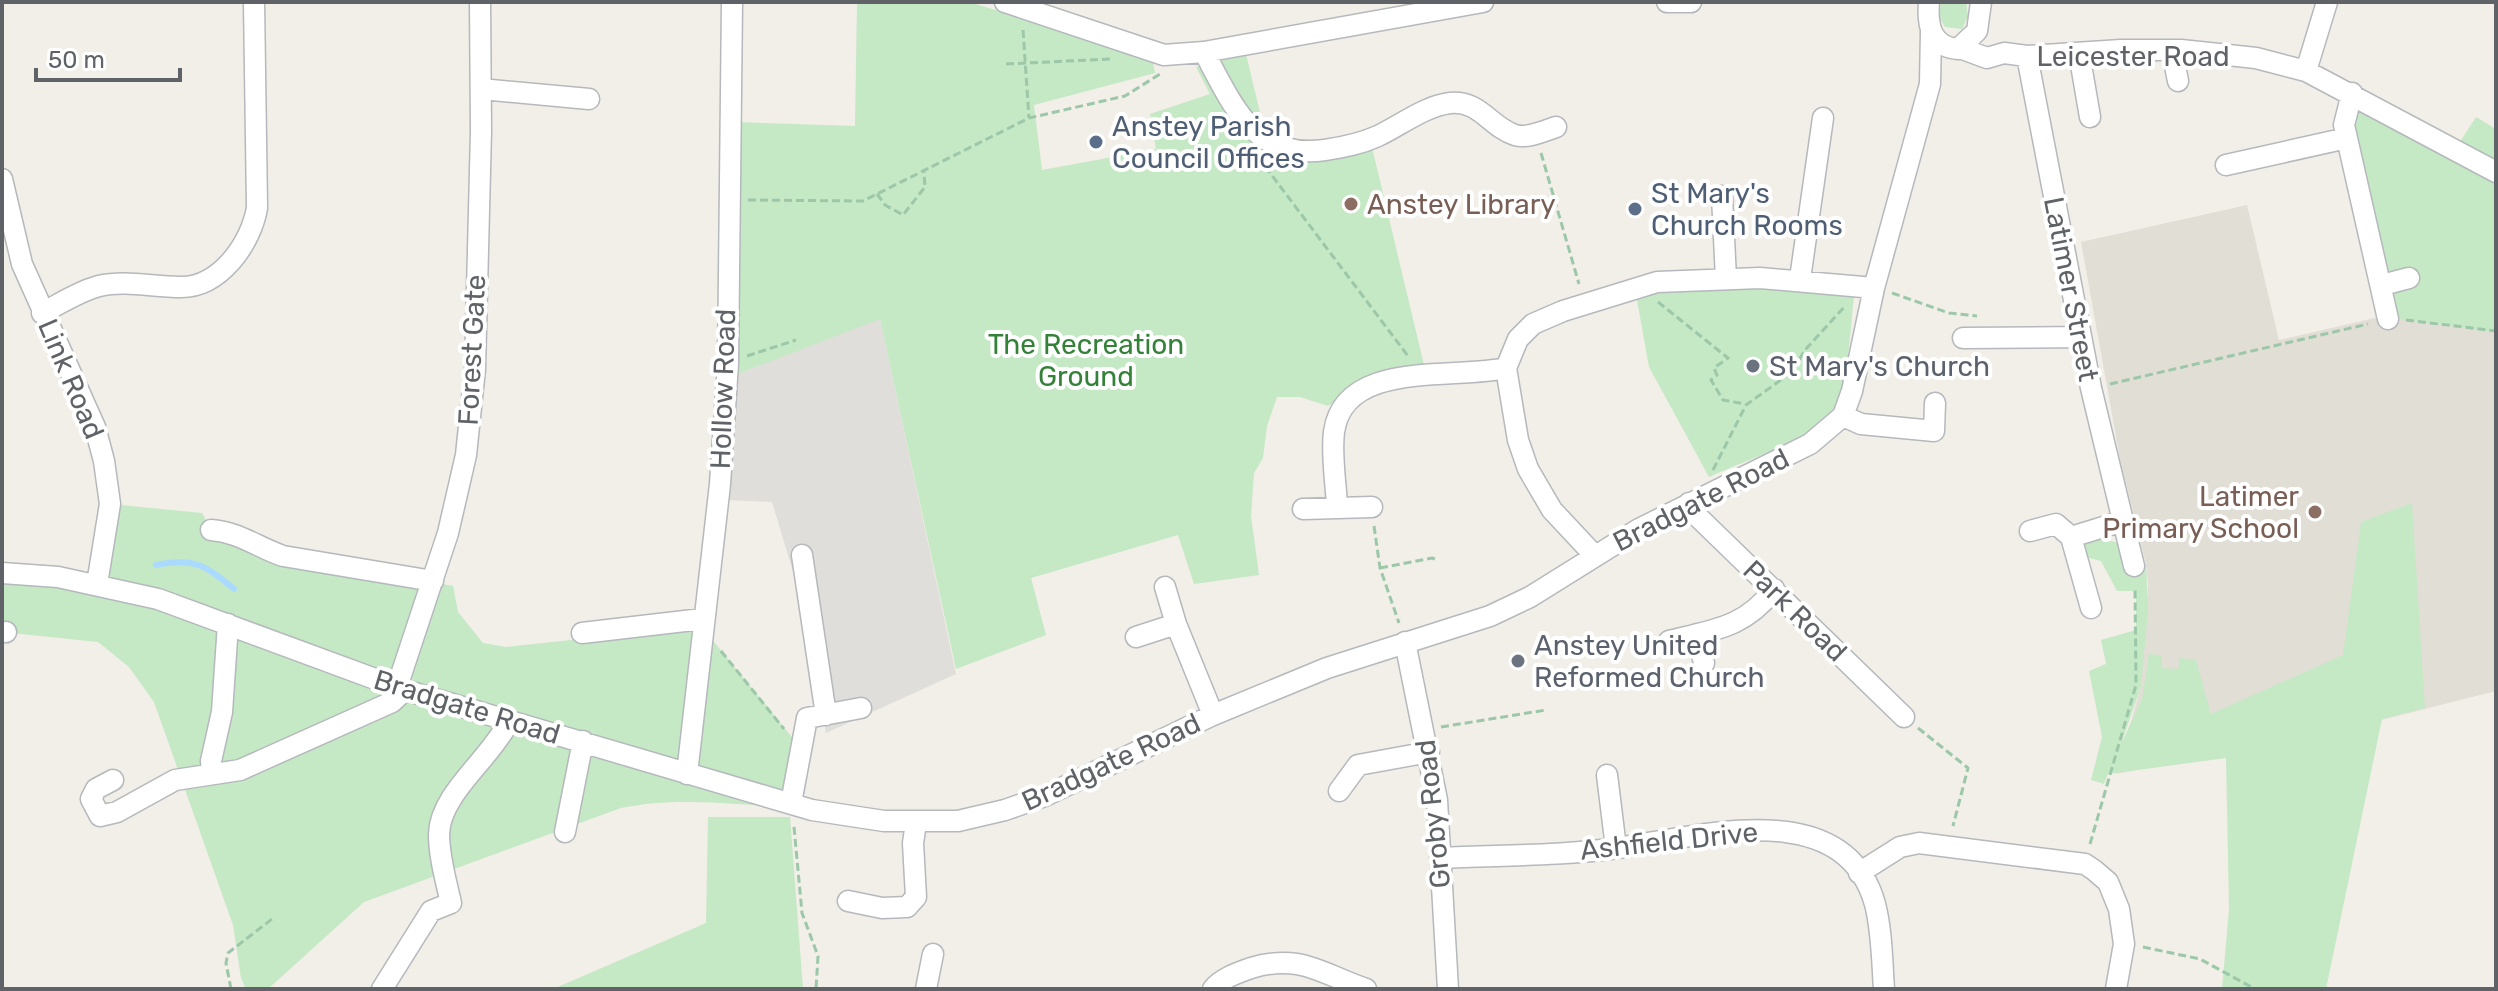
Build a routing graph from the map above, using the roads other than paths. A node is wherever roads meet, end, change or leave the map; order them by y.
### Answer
1 (254, 2) edge
2 (480, 2) edge
3 (732, 2) edge
4 (1005, 2) edge
5 (1483, 2) edge
6 (1667, 2) edge
7 (1691, 2) edge
8 (1929, 2) edge
9 (1981, 2) edge
10 (2327, 2) edge
11 (1979, 23) junction
12 (1931, 31) junction
13 (1959, 48) junction
14 (2172, 51) junction
15 (1199, 52) junction
16 (2004, 53) junction
17 (2079, 53) junction
18 (2027, 56) junction
19 (2306, 71) junction
20 (2178, 81) dead end
21 (1930, 84) junction
22 (481, 89) junction
23 (2352, 93) junction
24 (589, 99) dead end
25 (2090, 117) dead end
26 (1823, 118) dead end
27 (1556, 127) dead end
28 (2347, 138) junction
29 (2226, 165) dead end
30 (2494, 171) edge
31 (2, 179) edge
32 (1722, 196) dead end
33 (2409, 278) dead end
34 (1726, 279) junction
35 (1800, 279) junction
36 (2382, 285) junction
37 (1874, 288) junction
38 (42, 313) junction
39 (2388, 319) road end
40 (2081, 337) junction
41 (1963, 338) dead end
42 (1506, 368) junction
43 (1935, 403) dead end
44 (1843, 416) junction
45 (1696, 499) junction
46 (1337, 507) junction
47 (1372, 507) road end
48 (1303, 509) dead end
49 (2123, 521) junction
50 (211, 530) dead end
51 (2030, 531) dead end
52 (2071, 537) junction
53 (802, 555) dead end
54 (1595, 556) junction
55 (2134, 566) road end
56 (2, 573) edge
57 (433, 581) junction
58 (97, 584) junction
59 (1165, 587) dead end
60 (1774, 589) junction
61 (2091, 608) dead end
62 (701, 622) junction
63 (228, 624) junction
64 (1176, 624) junction
65 (582, 633) dead end
66 (1697, 634) junction
67 (1136, 637) dead end
68 (1669, 641) dead end
69 (1405, 642) junction
70 (1704, 663) dead end
71 (401, 689) junction
72 (861, 708) dead end
73 (826, 715) junction
74 (1213, 715) junction
75 (1904, 717) road end
76 (508, 723) junction
77 (583, 741) junction
78 (1429, 752) junction
79 (212, 773) junction
80 (687, 774) junction
81 (1607, 775) dead end
82 (113, 780) dead end
83 (1339, 791) dead end
84 (791, 803) junction
85 (916, 823) junction
86 (565, 832) dead end
87 (1616, 848) junction
88 (1441, 858) junction
89 (1859, 873) junction
90 (848, 901) dead end
91 (933, 954) dead end
92 (907, 975) dead end
93 (927, 985) edge
94 (382, 989) edge
95 (1213, 989) edge
96 (1366, 989) edge
97 (1448, 989) edge
98 (1884, 989) edge
99 (2116, 989) edge

1 - 38 street
2 - 22 street, Forest Gate
3 - 62 street, Hollow Road
4 - 15 street
5 - 15 street
6 - 7 street
8 - 12 street
9 - 11 street
10 - 19 street
11 - 13 street
11 - 16 street, Leicester Road
12 - 13 street
12 - 21 street
13 - 16 street, Leicester Road
13 - 21 street
14 - 17 street, Leicester Road
14 - 19 street, Leicester Road
14 - 20 street
15 - 27 street
16 - 18 street, Leicester Road
17 - 18 street, Leicester Road
17 - 25 street
18 - 40 street, Latimer Street
19 - 23 street, Leicester Road
21 - 37 street
22 - 24 street
22 - 57 street, Forest Gate
23 - 28 street
23 - 30 street, Leicester Road
26 - 35 street
28 - 29 street
28 - 36 street
31 - 38 street, Link Road
32 - 34 street
33 - 36 street
34 - 35 street
34 - 42 street
35 - 37 street
36 - 39 street
37 - 44 street
38 - 58 street, Link Road
40 - 41 street
40 - 49 street, Latimer Street
42 - 46 street
42 - 54 street
43 - 44 street
44 - 45 street, Bradgate Road
45 - 54 street, Bradgate Road
45 - 60 street, Park Road
46 - 47 street
46 - 48 street
49 - 52 street
49 - 55 street, Latimer Street
50 - 57 street
51 - 52 street
52 - 61 street
53 - 73 street
54 - 69 street, Bradgate Road
56 - 58 street, Bradgate Road
57 - 71 street, Forest Gate
58 - 63 street, Bradgate Road
59 - 64 street
60 - 66 street
60 - 75 street, Park Road
62 - 65 street
62 - 80 street, Hollow Road
63 - 71 street, Bradgate Road
63 - 79 street
64 - 67 street
64 - 74 street
66 - 68 street
66 - 70 street
69 - 74 street, Bradgate Road
69 - 78 street, Groby Road
71 - 76 street, Bradgate Road
71 - 79 street
72 - 73 street
73 - 84 street
74 - 85 street, Bradgate Road
76 - 77 street, Bradgate Road
76 - 94 street
77 - 80 street, Bradgate Road
77 - 86 street
78 - 83 street
78 - 88 street, Groby Road
79 - 82 street
80 - 84 street, Bradgate Road
81 - 87 street
84 - 85 street, Bradgate Road
85 - 90 street
87 - 88 street, Ashfield Drive
87 - 89 street, Ashfield Drive
88 - 97 street, Groby Road
89 - 98 street, Ashfield Drive
89 - 99 street
91 - 93 street
92 - 93 street
95 - 96 street

